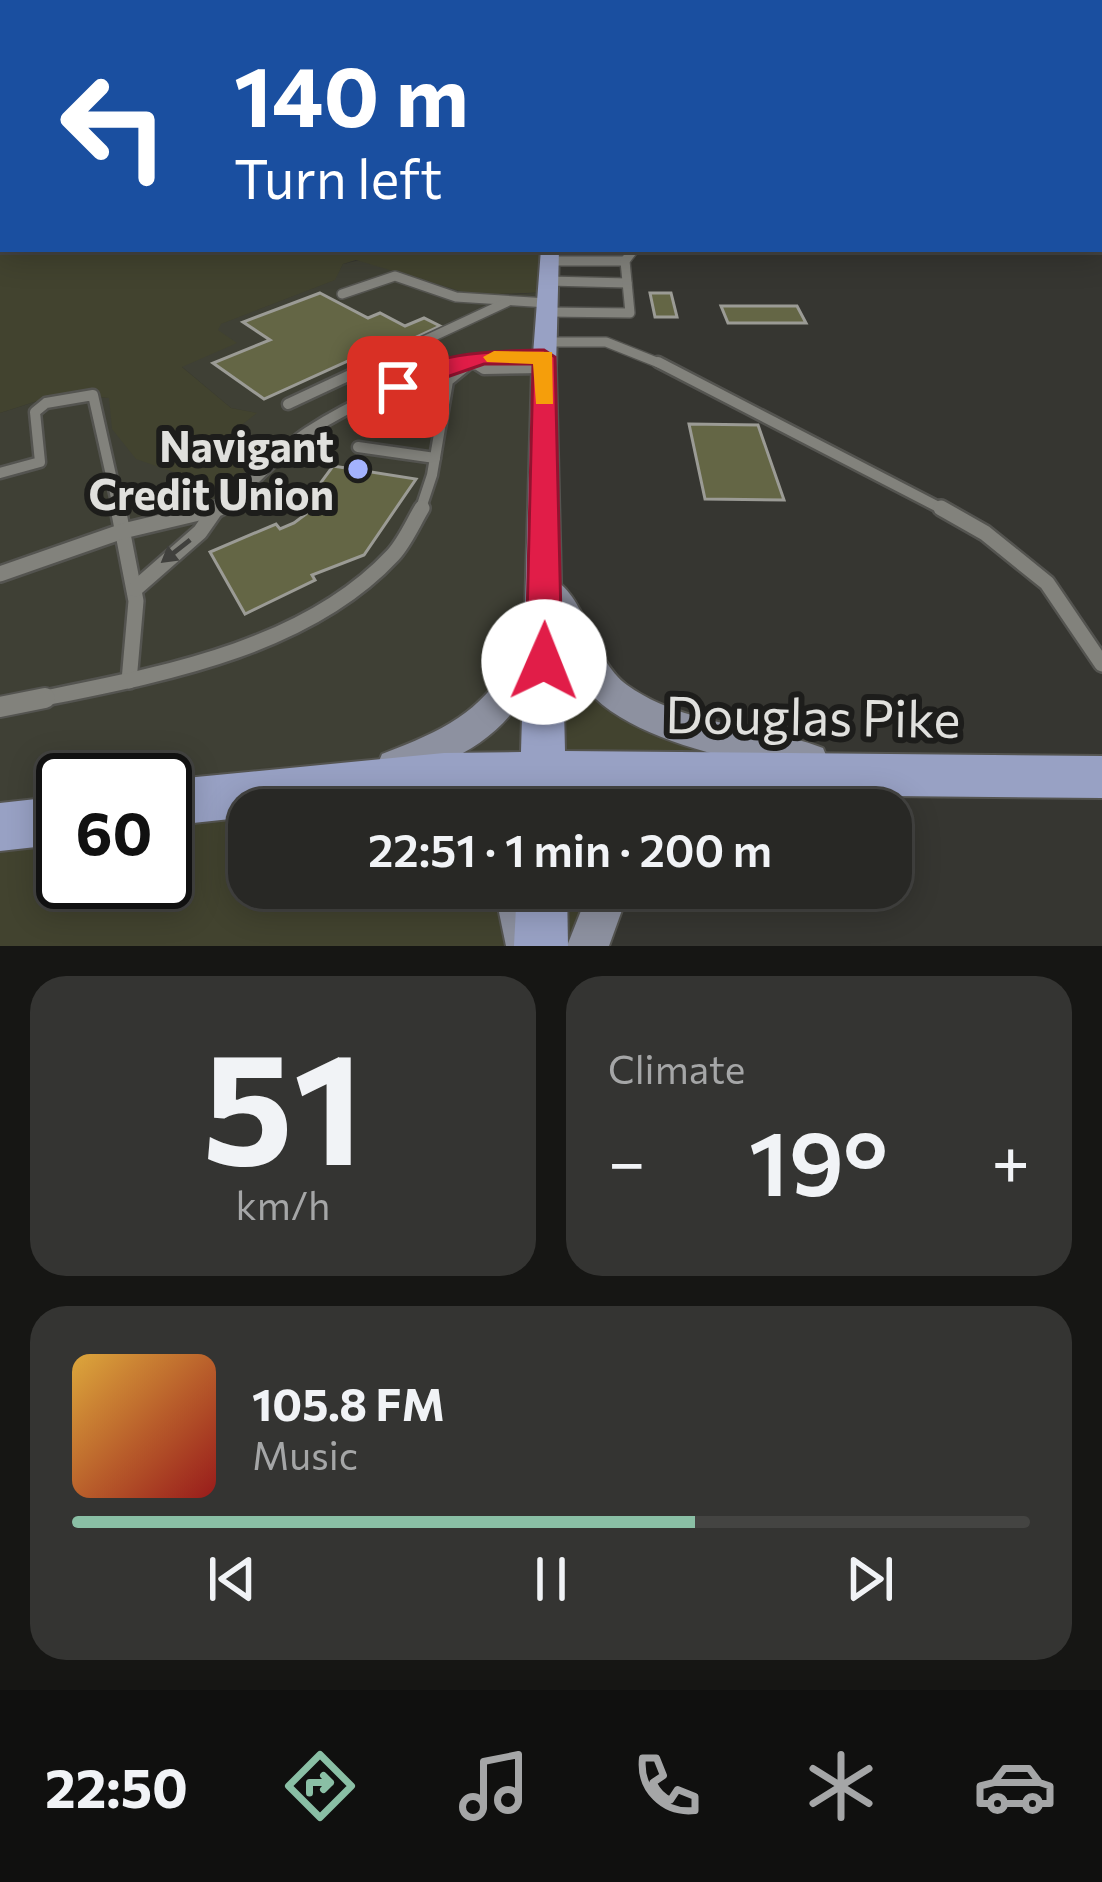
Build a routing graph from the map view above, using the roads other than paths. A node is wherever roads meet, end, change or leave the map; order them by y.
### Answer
1 (632, 252) edge
2 (626, 261) junction
3 (627, 283) junction
4 (342, 295) dead end
5 (506, 302) junction
6 (547, 309) edge
7 (470, 363) junction
8 (288, 404) dead end
9 (378, 416) dead end
10 (440, 424) junction
11 (358, 447) dead end
12 (435, 458) junction
13 (0, 473) edge
14 (215, 511) junction
15 (123, 531) junction
16 (0, 574) edge
17 (545, 586) junction
18 (135, 589) junction
19 (1102, 664) edge
20 (129, 681) junction
21 (0, 707) edge
22 (734, 772) junction
23 (857, 772) junction
24 (1102, 777) edge
25 (311, 786) junction
26 (325, 789) edge
27 (531, 789) edge
28 (543, 789) edge
29 (563, 789) edge
30 (706, 789) edge
31 (192, 800) edge
32 (36, 823) edge
33 (0, 827) edge
34 (519, 909) edge
35 (542, 909) edge
36 (602, 909) edge
37 (527, 946) edge
38 (541, 946) edge
39 (588, 946) edge

1 - 2 lane
2 - 3 lane
2 - 6 lane
3 - 6 lane
3 - 6 lane
4 - 5 lane
5 - 6 lane
5 - 8 lane
6 - 7 lane
6 - 17 main road
6 - 19 lane
7 - 10 lane
7 - 14 lane
9 - 10 lane
10 - 12 lane
11 - 12 lane
12 - 20 lane
13 - 15 lane
14 - 15 lane
14 -> 18 lane
15 - 16 lane
15 - 18 lane
17 - 23 main road
17 - 25 main road
17 - 28 main road
18 - 20 lane
20 - 21 lane
22 - 23 main road, Douglas Pike
22 - 29 main road, Douglas Pike
22 - 30 main road
23 - 24 main road, Douglas Pike
25 - 26 main road
25 - 27 main road, Douglas Pike
25 - 31 main road, Douglas Pike
32 - 33 main road
34 - 37 main road
35 - 38 main road
36 - 39 main road

